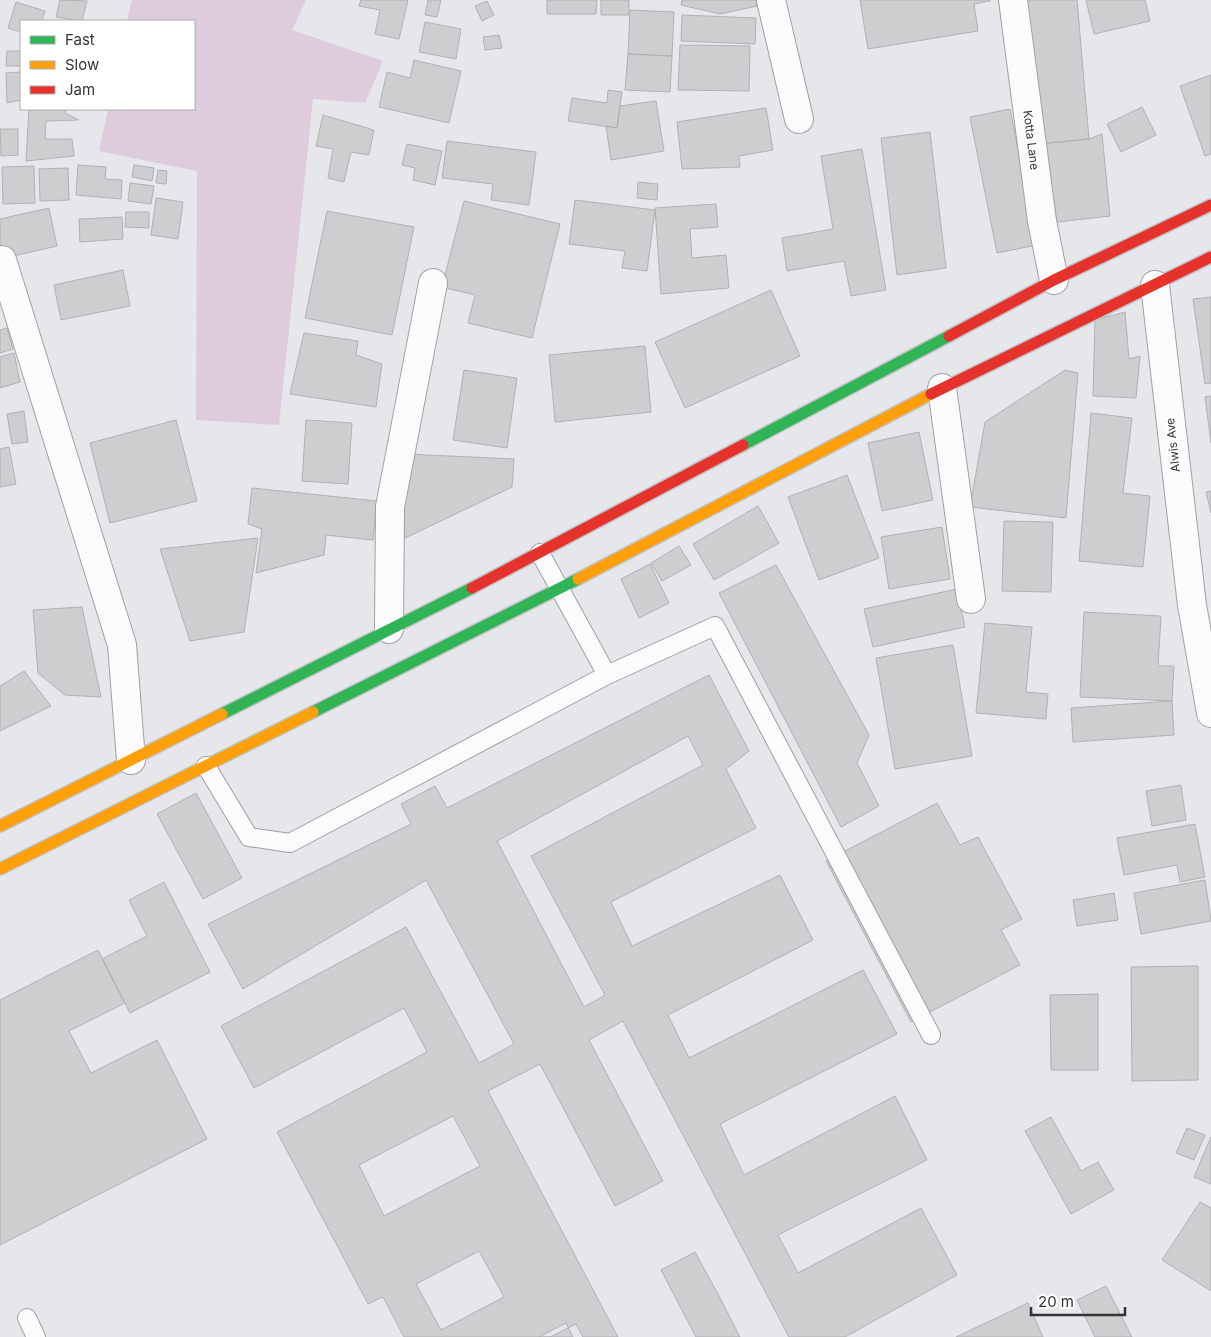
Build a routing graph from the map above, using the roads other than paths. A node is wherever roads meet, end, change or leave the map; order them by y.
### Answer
1 (771, 0) edge
2 (1013, 0) edge
3 (799, 119) dead end
4 (1211, 205) edge
5 (1211, 257) edge
6 (2, 260) dead end
7 (1054, 280) junction
8 (433, 282) dead end
9 (1155, 285) junction
10 (942, 388) junction
11 (540, 552) junction
12 (558, 587) junction
13 (971, 600) dead end
14 (389, 630) junction
15 (608, 675) junction
16 (1211, 713) edge
17 (131, 760) junction
18 (206, 766) junction
19 (0, 826) edge
20 (0, 869) edge
21 (931, 1035) dead end
22 (27, 1318) dead end
23 (36, 1337) edge

1 - 3 street
2 - 7 street, Kotta Lane
4 - 7 highway
5 - 9 highway
6 - 17 street
7 - 11 highway
8 - 14 street
9 - 10 highway
9 - 16 street, Alwis Ave
10 - 12 highway
10 - 13 street
11 - 12 lane
11 - 14 highway
12 - 15 lane
12 - 18 highway
14 - 17 highway
15 - 18 lane
15 - 21 lane
17 - 19 highway
18 - 20 highway
22 - 23 lane

